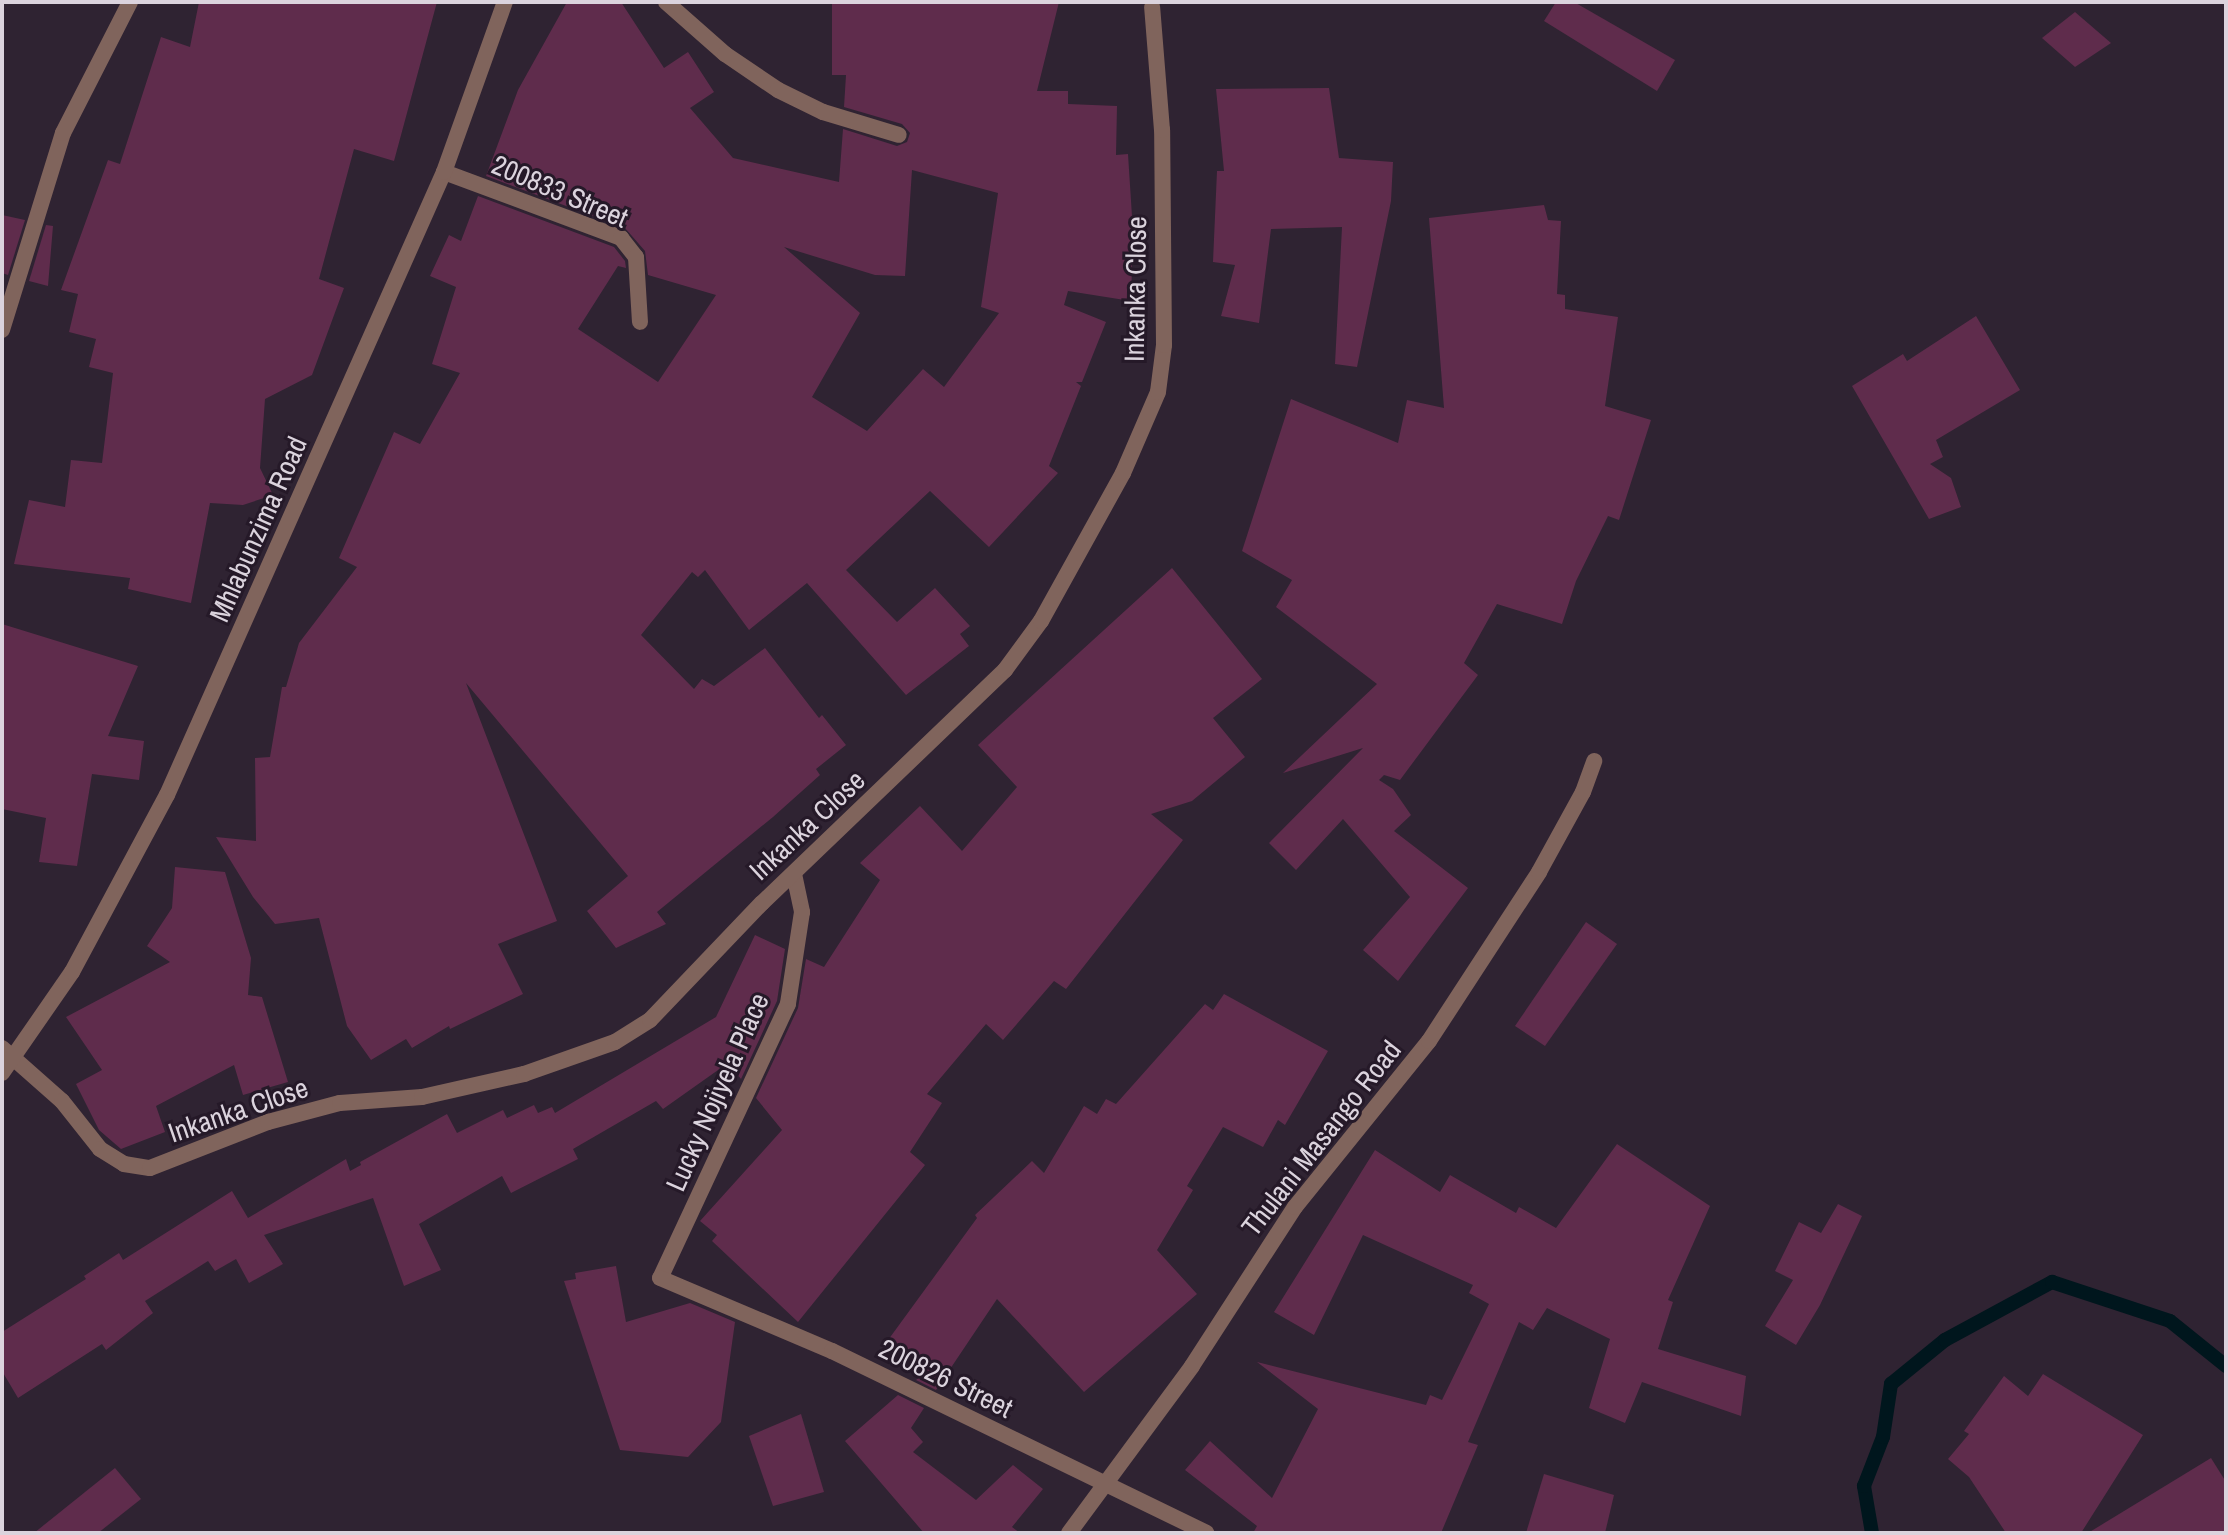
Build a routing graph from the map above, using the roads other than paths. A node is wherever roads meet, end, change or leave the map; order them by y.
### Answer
1 (130, 2) edge
2 (505, 2) edge
3 (666, 2) edge
4 (1152, 7) dead end
5 (899, 135) dead end
6 (444, 172) junction
7 (640, 322) dead end
8 (2, 330) edge
9 (1594, 761) dead end
10 (794, 874) junction
11 (8, 1052) edge
12 (2, 1073) edge
13 (660, 1278) joint
14 (1107, 1486) junction
15 (1069, 1533) edge
16 (1206, 1533) edge

1 - 8 street
2 - 6 street, Mhlabunzima Road
3 - 5 street
4 - 10 street, Inkanka Close
6 - 7 street, 200833 Street
6 - 11 street, Mhlabunzima Road
9 - 14 street, Thulani Masango Road
10 - 11 street, Inkanka Close
10 - 13 street, Lucky Nojiyela Place
11 - 12 street, Mhlabunzima Road
13 - 14 street, 200826 Street
14 - 15 street, Thulani Masango Road
14 - 16 street, 200826 Street

